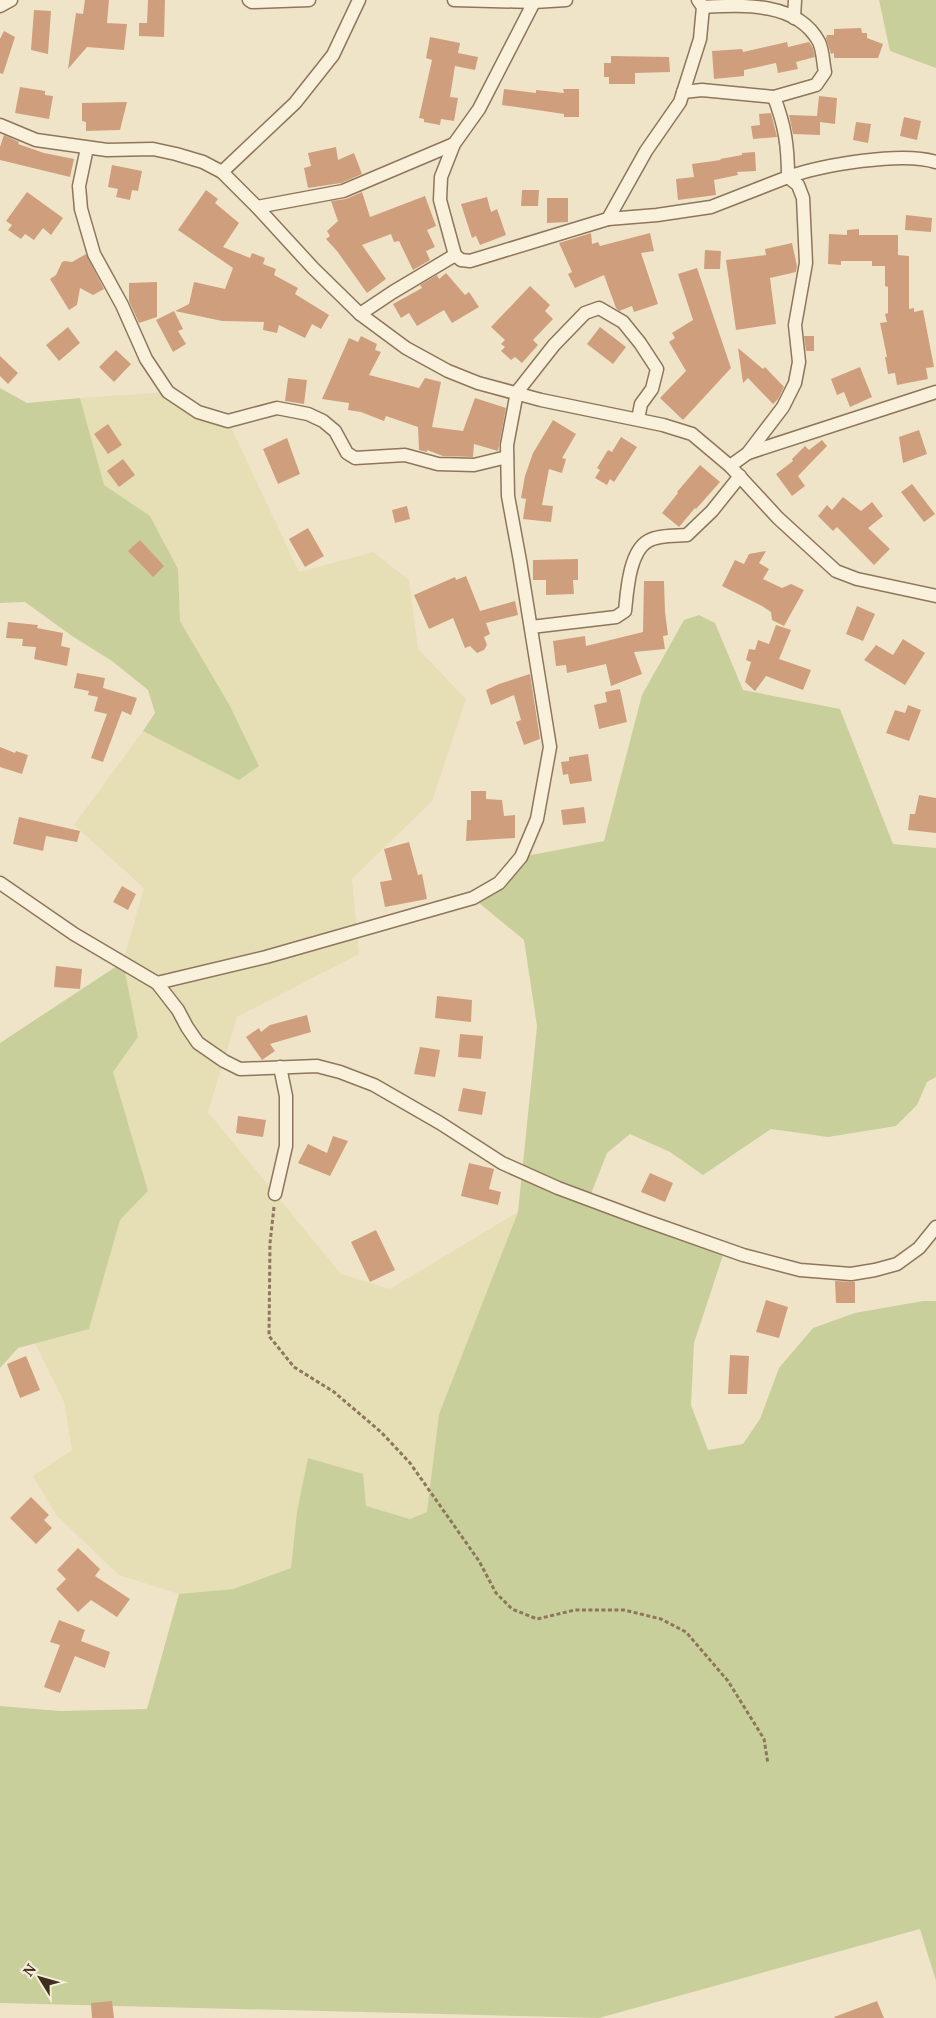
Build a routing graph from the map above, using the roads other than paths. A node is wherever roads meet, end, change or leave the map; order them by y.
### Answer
1 (249, 0) edge
2 (309, 0) edge
3 (359, 0) edge
4 (454, 0) edge
5 (566, 0) edge
6 (795, 0) edge
7 (534, 2) junction
8 (700, 4) edge
9 (794, 18) junction
10 (683, 92) junction
11 (774, 97) junction
12 (0, 125) edge
13 (454, 144) junction
14 (87, 148) junction
15 (936, 162) edge
16 (222, 172) junction
17 (788, 177) junction
18 (257, 207) junction
19 (608, 219) junction
20 (455, 255) junction
21 (360, 314) junction
22 (517, 392) junction
23 (936, 392) edge
24 (638, 419) junction
25 (748, 453) junction
26 (507, 456) junction
27 (730, 466) junction
28 (740, 476) junction
29 (936, 596) edge
30 (531, 627) junction
31 (0, 882) edge
32 (157, 983) junction
33 (280, 1067) junction
34 (275, 1194) road end
35 (936, 1227) edge

1 - 2 street
3 - 16 street
4 - 7 street
5 - 7 street
6 - 9 street
7 - 13 street
8 - 9 street
8 - 10 street
9 - 11 street
10 - 11 street
10 - 19 street
11 - 17 street
12 - 14 street
13 - 18 street
13 - 20 street
14 - 16 street
14 - 26 street
15 - 17 street
16 - 18 street
17 - 19 street
17 - 25 street
18 - 21 street
19 - 20 street
20 - 21 street
21 - 22 street
22 - 24 street
22 - 24 street
22 - 26 street
23 - 25 street
24 - 27 street
25 - 27 street
26 - 30 street
27 - 28 street
28 - 29 street
28 - 30 street
30 - 32 street
31 - 32 street
32 - 33 street
33 - 34 street
33 - 35 street

